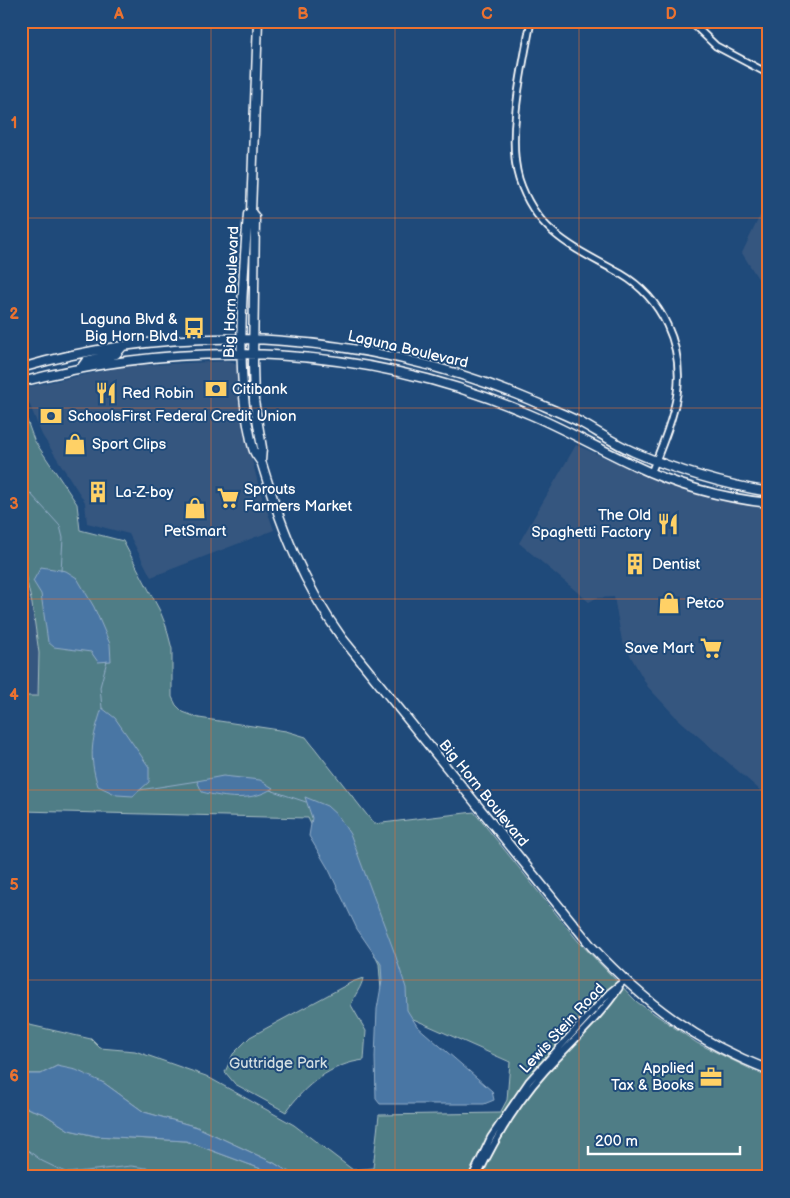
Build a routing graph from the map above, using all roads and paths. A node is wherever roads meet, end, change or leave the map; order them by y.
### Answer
1 (258, 21) edge
2 (531, 21) edge
3 (690, 21) edge
4 (769, 74) edge
5 (251, 212) junction
6 (246, 234) junction
7 (254, 267) junction
8 (242, 338) junction
9 (253, 338) junction
10 (124, 345) junction
11 (242, 354) junction
12 (252, 354) junction
13 (21, 368) edge
14 (81, 368) junction
15 (21, 382) edge
16 (261, 461) junction
17 (656, 461) junction
18 (651, 473) junction
19 (769, 492) edge
20 (768, 502) edge
21 (624, 981) junction
22 (769, 1070) edge
23 (472, 1177) edge
24 (476, 1177) edge

1 - 5 main road, Big Horn Boulevard
2 - 17 street
3 - 4 street
5 - 6 main road, Big Horn Boulevard
5 - 7 main road, Big Horn Boulevard
6 - 7 main road
6 - 8 main road, Big Horn Boulevard
7 - 9 main road, Big Horn Boulevard
8 - 9 main road, Laguna Boulevard
8 - 10 main road, Laguna Boulevard
8 - 11 main road, Big Horn Boulevard
9 - 12 main road, Big Horn Boulevard
9 - 17 main road, Laguna Boulevard
10 - 13 main road, Laguna Boulevard
10 - 14 main road
11 - 12 main road, Laguna Boulevard
11 - 14 main road, Laguna Boulevard
11 - 16 main road, Big Horn Boulevard
12 - 16 main road, Big Horn Boulevard
12 - 18 main road, Laguna Boulevard
14 - 15 main road, Laguna Boulevard
16 - 21 main road, Big Horn Boulevard
17 - 18 street
17 - 19 main road, Laguna Boulevard
18 - 20 main road, Laguna Boulevard
21 - 22 main road, Big Horn Boulevard
21 - 23 street, Lewis Stein Road
21 - 24 street, Lewis Stein Road

